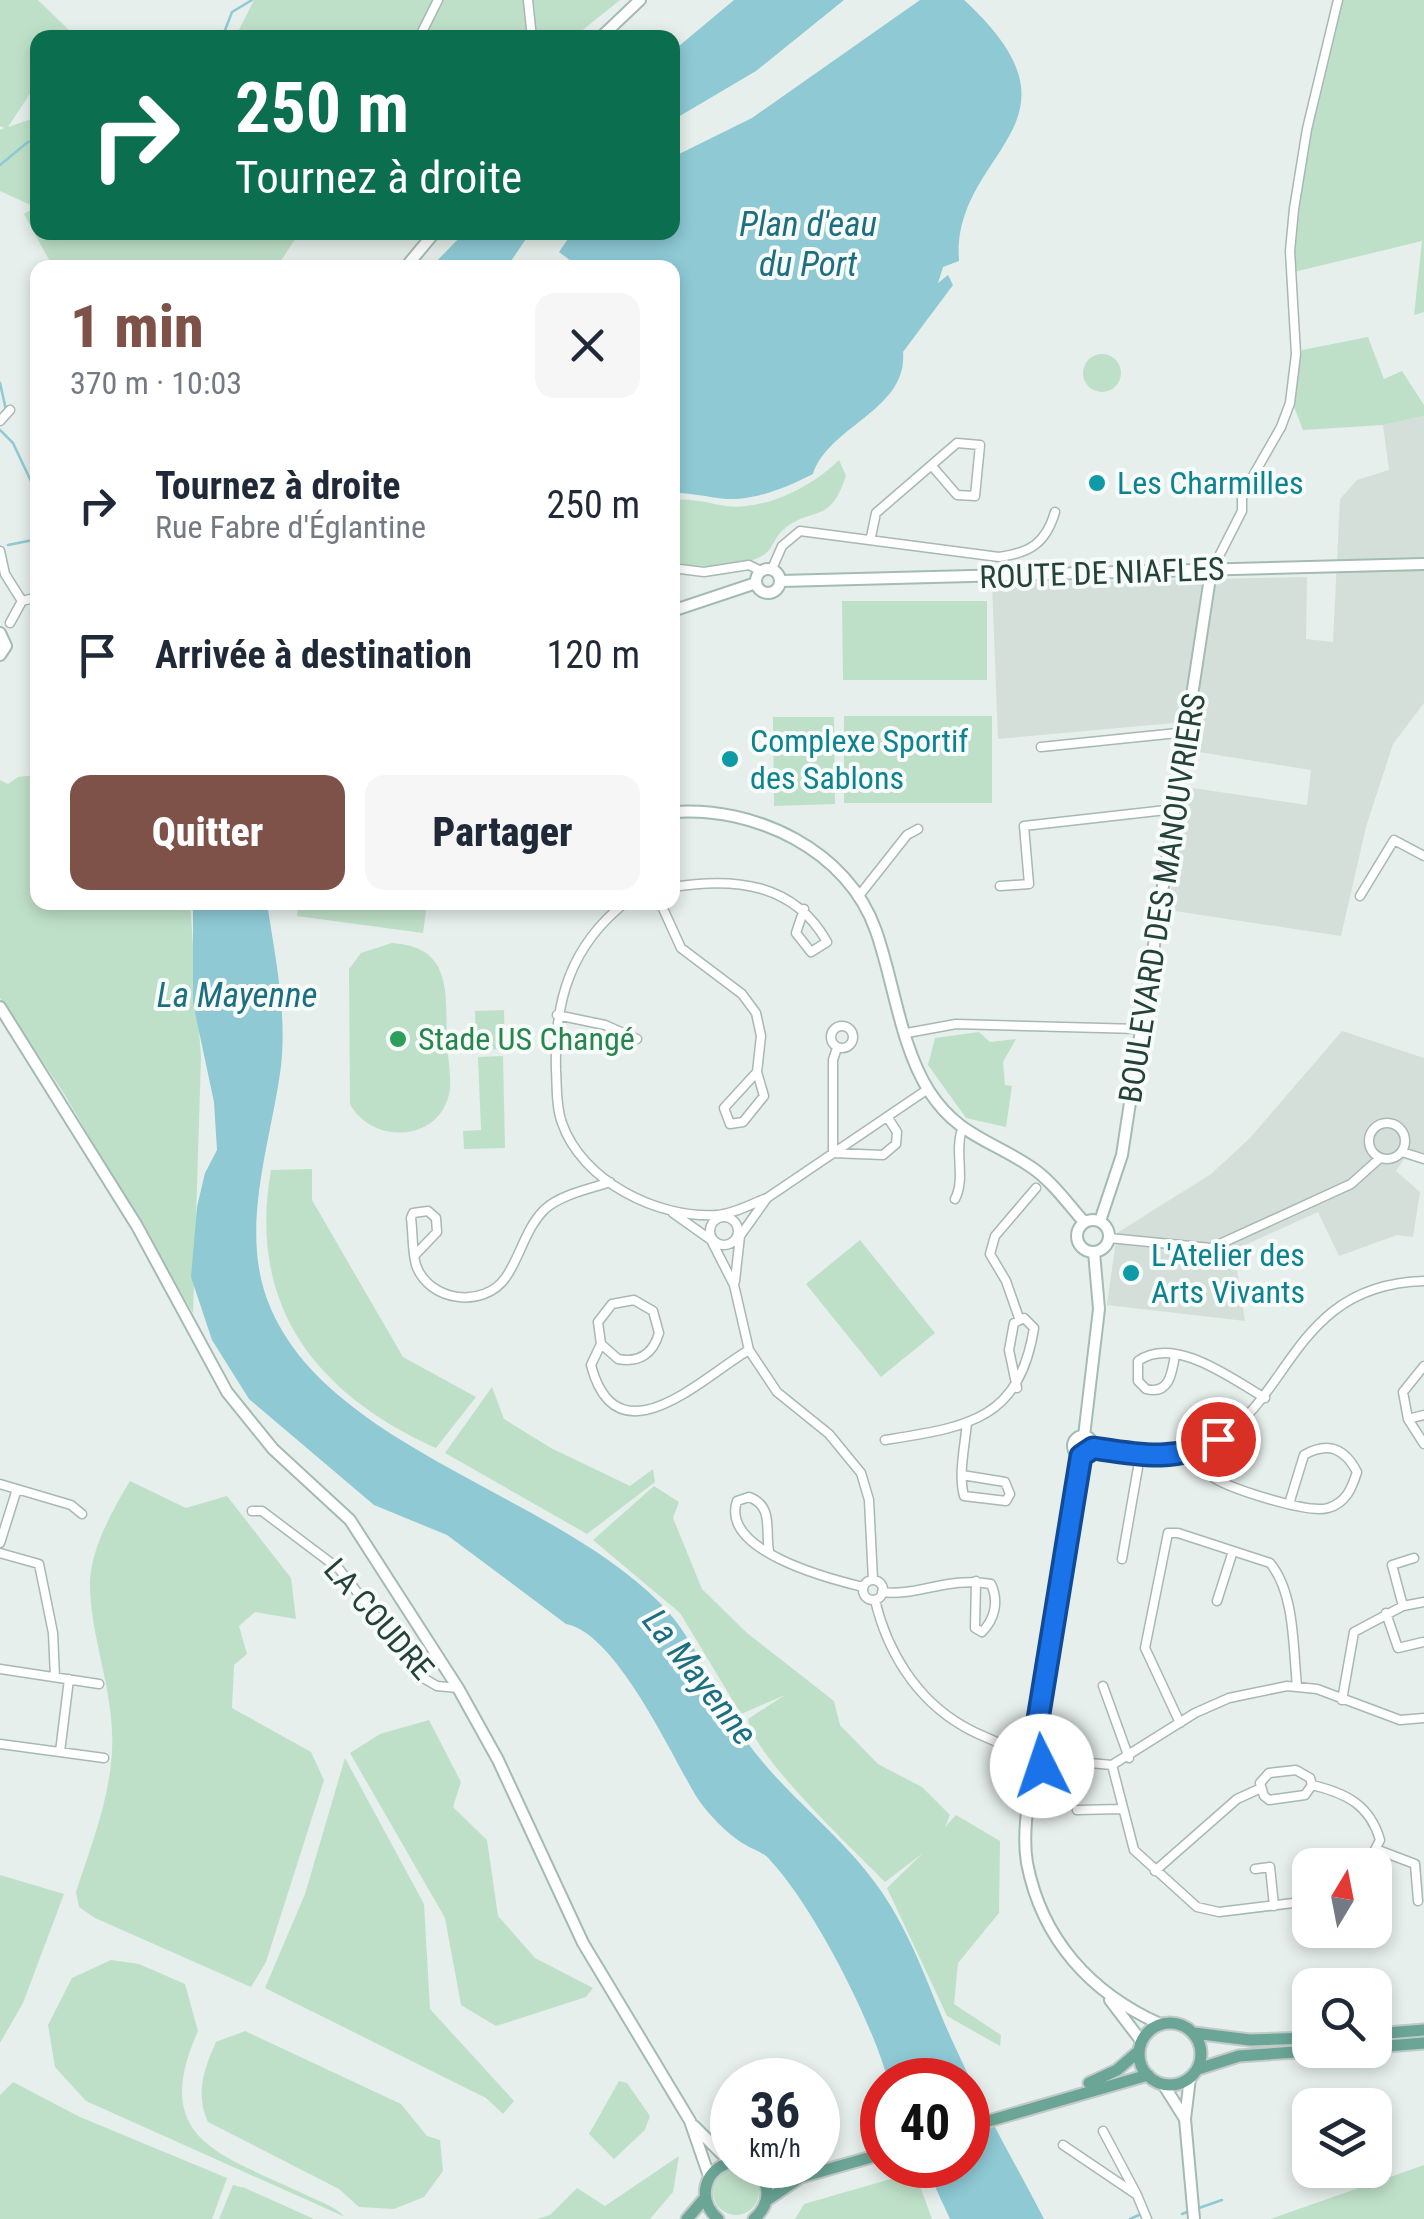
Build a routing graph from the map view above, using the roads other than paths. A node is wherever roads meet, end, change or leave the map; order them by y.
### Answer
1 (438, 0) edge
2 (528, 0) edge
3 (640, 0) edge
4 (1338, 0) edge
5 (422, 30) edge
6 (531, 30) edge
7 (608, 30) edge
8 (429, 240) edge
9 (412, 260) edge
10 (10, 410) dead end
11 (0, 421) edge
12 (932, 466) junction
13 (1054, 512) dead end
14 (871, 537) junction
15 (0, 551) edge
16 (1424, 564) edge
17 (680, 569) edge
18 (766, 570) junction
19 (1211, 571) junction
20 (780, 581) junction
21 (756, 583) junction
22 (30, 599) edge
23 (22, 601) junction
24 (680, 608) edge
25 (10, 623) joint
26 (0, 633) edge
27 (0, 656) edge
28 (1187, 732) junction
29 (1041, 746) dead end
30 (1175, 809) junction
31 (680, 811) edge
32 (918, 829) dead end
33 (1424, 856) edge
34 (680, 886) edge
35 (1000, 886) dead end
36 (1360, 896) dead end
37 (858, 897) junction
38 (804, 909) junction
39 (618, 910) edge
40 (664, 910) edge
41 (0, 1007) edge
42 (557, 1015) junction
43 (1139, 1029) junction
44 (908, 1033) junction
45 (637, 1039) dead end
46 (837, 1048) dead end
47 (757, 1072) junction
48 (928, 1089) junction
49 (888, 1118) junction
50 (962, 1129) junction
51 (856, 1139) junction
52 (1402, 1152) junction
53 (833, 1153) junction
54 (870, 1156) junction
55 (1380, 1158) junction
56 (1424, 1159) edge
57 (610, 1182) junction
58 (1036, 1188) dead end
59 (767, 1198) junction
60 (955, 1199) dead end
61 (670, 1211) junction
62 (720, 1215) junction
63 (1100, 1221) junction
64 (1084, 1222) junction
65 (740, 1236) junction
66 (1108, 1238) junction
67 (711, 1240) junction
68 (1094, 1252) junction
69 (415, 1255) junction
70 (1424, 1282) edge
71 (734, 1286) junction
72 (1019, 1318) junction
73 (601, 1344) junction
74 (749, 1350) junction
75 (1175, 1355) junction
76 (1424, 1366) edge
77 (1016, 1388) junction
78 (1265, 1398) junction
79 (1424, 1415) edge
80 (1408, 1418) junction
81 (967, 1422) junction
82 (1084, 1436) junction
83 (885, 1440) dead end
84 (1424, 1444) edge
85 (1093, 1448) junction
86 (1196, 1452) junction
87 (1081, 1456) junction
88 (1140, 1456) junction
89 (962, 1475) junction
90 (0, 1484) edge
91 (16, 1489) junction
92 (1289, 1504) junction
93 (252, 1511) dead end
94 (82, 1514) dead end
95 (0, 1542) edge
96 (769, 1551) junction
97 (1233, 1551) junction
98 (0, 1553) edge
99 (1122, 1558) dead end
100 (1414, 1558) dead end
101 (873, 1580) junction
102 (976, 1581) junction
103 (862, 1587) junction
104 (882, 1592) junction
105 (875, 1600) junction
106 (1218, 1601) dead end
107 (1424, 1602) edge
108 (1402, 1606) junction
109 (1386, 1613) junction
110 (1423, 1642) edge
111 (0, 1669) edge
112 (55, 1677) junction
113 (69, 1680) junction
114 (99, 1684) dead end
115 (1103, 1686) dead end
116 (1297, 1686) junction
117 (458, 1688) junction
118 (1342, 1700) junction
119 (1424, 1718) edge
120 (1180, 1723) junction
121 (0, 1744) edge
122 (1034, 1744) junction
123 (60, 1752) junction
124 (1020, 1754) junction
125 (104, 1758) dead end
126 (1128, 1758) junction
127 (1045, 1759) junction
128 (1112, 1766) junction
129 (1031, 1770) junction
130 (1312, 1785) junction
131 (1259, 1789) junction
132 (1122, 1809) junction
133 (1077, 1810) dead end
134 (1378, 1848) edge
135 (1392, 1855) edge
136 (1256, 1869) dead end
137 (1155, 1871) junction
138 (1418, 1901) dead end
139 (1292, 1904) edge
140 (1274, 1906) junction
141 (1103, 1992) junction
142 (1160, 2024) junction
143 (1424, 2030) edge
144 (1194, 2033) junction
145 (1392, 2033) edge
146 (1292, 2039) edge
147 (1424, 2043) edge
148 (1392, 2045) edge
149 (1141, 2046) junction
150 (1292, 2052) edge
151 (1194, 2074) junction
152 (1148, 2075) junction
153 (1163, 2084) junction
154 (1056, 2098) junction
155 (1185, 2119) junction
156 (990, 2120) edge
157 (690, 2121) junction
158 (1103, 2131) dead end
159 (710, 2141) edge
160 (1064, 2145) dead end
161 (709, 2176) joint
162 (788, 2188) edge
163 (1137, 2195) junction
164 (705, 2198) junction
165 (762, 2212) edge
166 (687, 2219) edge
167 (718, 2219) edge
168 (1148, 2219) edge
169 (1194, 2219) edge

1 - 5 street
2 - 6 street
3 - 7 street
4 - 19 street
8 - 9 street
10 - 11 street
12 - 12 street
12 - 14 street
13 - 14 street
14 - 18 street
15 - 23 street
16 - 19 street, ROUTE DE NIAFLES
17 - 18 street
18 - 20 street
18 - 21 street
19 - 20 street, ROUTE DE NIAFLES
19 - 28 street, BOULEVARD DES MANOUVRIERS
20 - 21 street, ROUTE DE NIAFLES
21 - 24 street
22 - 23 street
23 - 25 street
25 - 26 street
26 - 27 street
28 - 29 street
28 - 30 street, BOULEVARD DES MANOUVRIERS
30 - 35 street
30 - 43 street, BOULEVARD DES MANOUVRIERS
31 - 37 street
32 - 37 street
33 - 36 street
34 - 38 street
37 - 44 street
38 - 38 street
39 - 42 street
40 - 47 street
41 - 117 street
42 - 45 street
42 - 57 street
43 - 44 street
43 - 63 street, BOULEVARD DES MANOUVRIERS
44 - 48 street
46 - 53 street
47 - 47 street
48 - 49 street
48 - 50 street
49 - 51 street
49 - 54 street
50 - 60 street
50 - 64 street
51 - 53 street
51 - 54 street
52 - 55 street
52 - 55 street
52 - 56 street
53 - 54 street
53 - 59 street
55 - 66 street
57 - 61 street
57 - 69 street
58 - 72 street
59 - 62 street
59 - 65 street
61 - 62 street
61 - 67 street
62 - 65 street
62 - 67 street
63 - 64 street
63 - 66 street
64 - 68 street
65 - 67 street
65 - 71 street
66 - 68 street
67 - 71 street
68 - 82 street
69 - 69 street
70 - 78 street
71 - 74 street
72 - 77 street
72 - 77 street
73 - 73 street
73 - 74 street
74 - 101 street
75 - 75 street
75 - 78 street
76 - 80 street
77 - 81 street
78 - 86 street
79 - 80 street
80 - 84 street
81 - 83 street
81 - 89 street
82 - 85 street
82 - 87 street
85 - 87 street
85 - 88 street
86 - 88 street
86 - 92 street
87 - 122 street
88 - 99 street
89 - 89 street
90 - 91 street
91 - 94 street
91 - 95 street
92 - 92 street
93 - 117 street, LA COUDRE
96 - 96 street
96 - 103 street
97 - 106 street
97 - 116 street
97 - 120 street
98 - 112 street
100 - 108 street
101 - 103 street
101 - 104 street
102 - 102 street
102 - 104 street
103 - 105 street
104 - 105 street
105 - 124 street
107 - 108 street
108 - 109 street
109 - 110 street
109 - 118 street
111 - 112 street
112 - 113 street
113 - 114 street
113 - 123 street
115 - 126 street
116 - 118 street
116 - 120 street
117 - 157 street
118 - 119 street
120 - 126 street
121 - 123 street
122 - 124 street
122 - 127 street
123 - 125 street
124 - 129 street
126 - 128 street
127 - 128 street
127 - 129 street
128 - 132 street
129 - 141 street
130 - 131 street
130 - 131 street
130 - 134 street
131 - 137 street
132 - 133 street
132 - 137 street
135 - 138 street
136 - 140 street
137 - 140 street
139 - 140 street
141 - 142 street
141 - 149 street
142 - 144 main road
142 - 149 main road
143 - 145 main road
144 - 146 main road
144 - 151 main road
147 - 148 main road
149 - 152 main road
149 - 154 main road
150 - 151 main road
151 - 153 main road
151 - 155 street
152 - 153 main road
152 - 154 main road
153 - 155 street
154 - 156 main road
155 - 169 street
157 - 159 street
157 - 161 street
158 - 163 street
160 - 163 street
161 - 164 main road
162 - 165 main road
163 - 168 street
164 - 166 main road
164 - 167 main road

